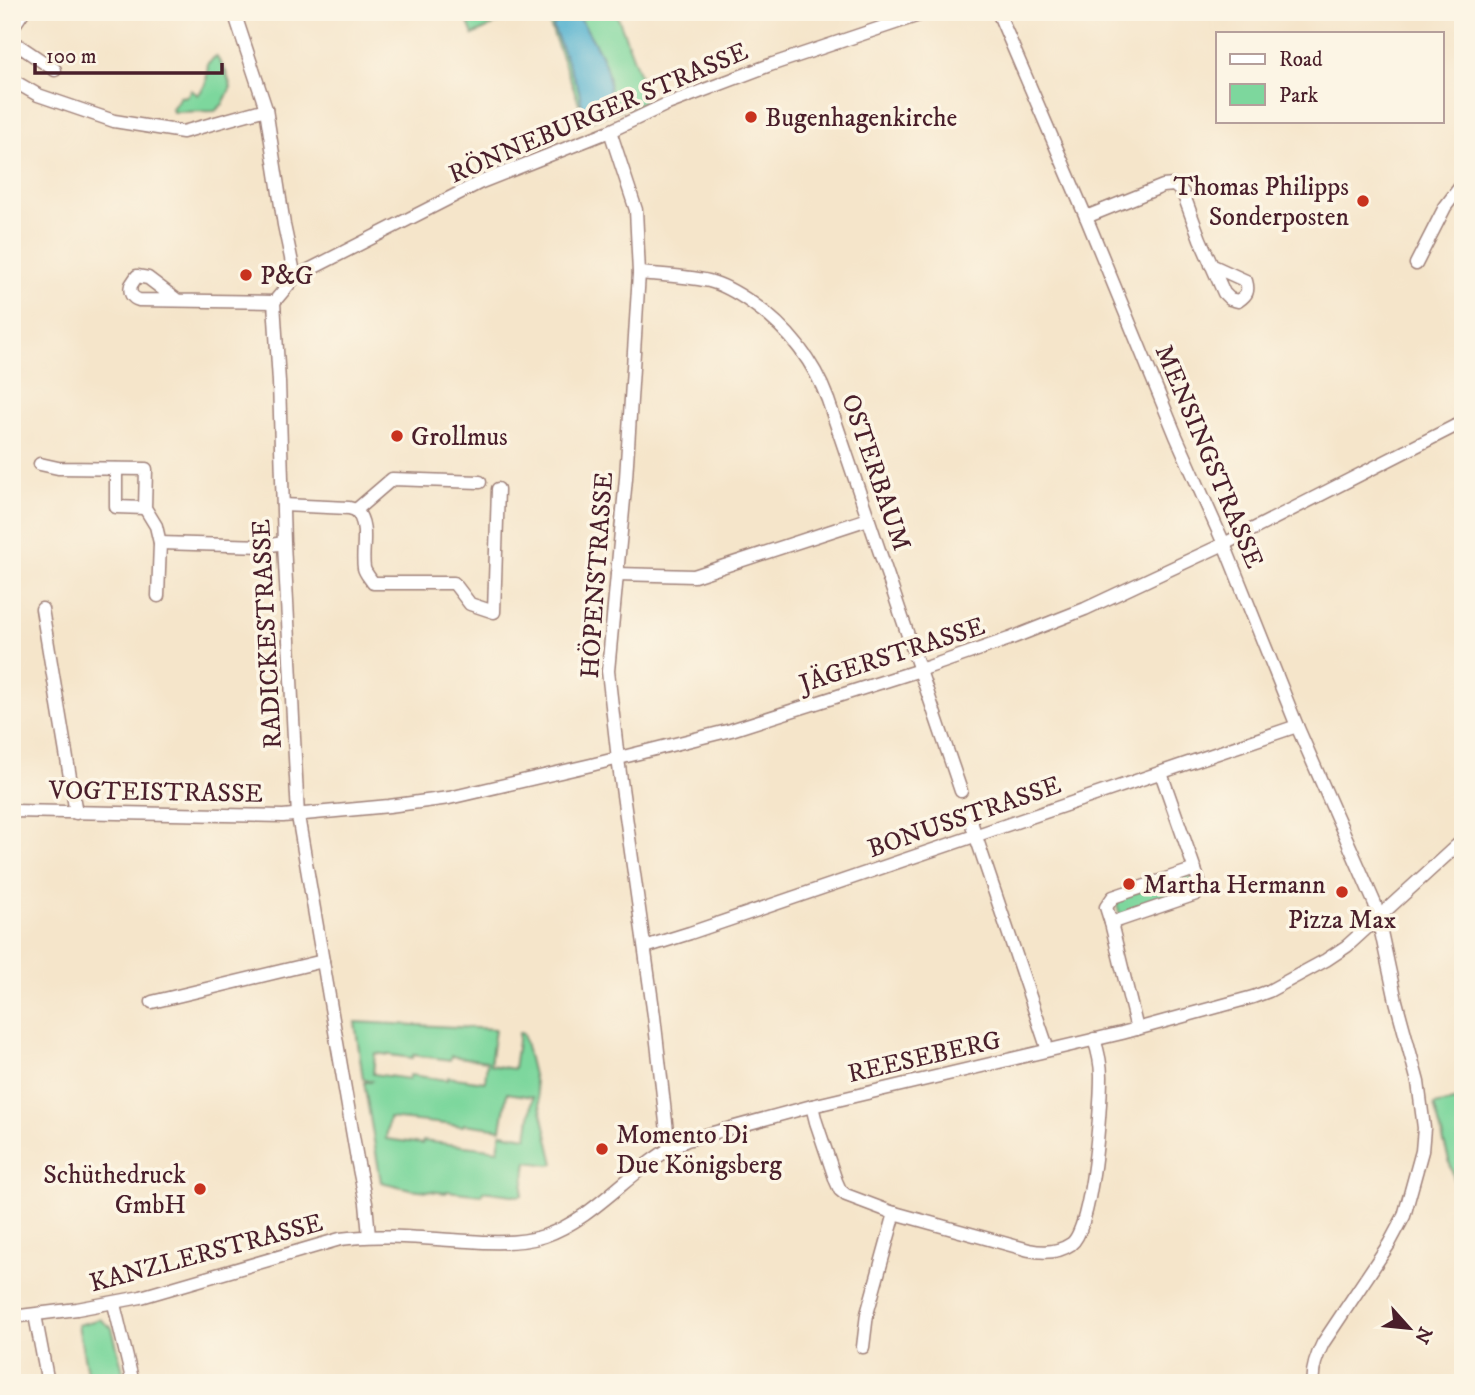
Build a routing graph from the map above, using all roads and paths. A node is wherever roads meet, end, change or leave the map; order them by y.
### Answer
1 (23, 12) edge
2 (234, 12) edge
3 (928, 12) edge
4 (998, 12) edge
5 (12, 27) edge
6 (12, 41) edge
7 (55, 70) dead end
8 (12, 80) edge
9 (266, 109) junction
10 (610, 131) junction
11 (1463, 183) edge
12 (1086, 218) junction
13 (1416, 264) dead end
14 (1211, 265) dead end
15 (639, 273) junction
16 (295, 277) junction
17 (177, 300) dead end
18 (274, 302) junction
19 (1462, 424) edge
20 (40, 464) dead end
21 (116, 469) junction
22 (480, 482) dead end
23 (498, 489) dead end
24 (283, 505) junction
25 (145, 508) junction
26 (356, 510) junction
27 (867, 519) junction
28 (160, 543) junction
29 (284, 543) junction
30 (1224, 544) junction
31 (617, 574) junction
32 (158, 596) dead end
33 (42, 609) dead end
34 (920, 670) junction
35 (1297, 726) junction
36 (618, 759) junction
37 (1161, 773) junction
38 (961, 791) dead end
39 (967, 810) dead end
40 (12, 811) edge
41 (76, 813) junction
42 (298, 816) junction
43 (976, 836) junction
44 (1463, 840) edge
45 (1195, 870) junction
46 (1378, 918) junction
47 (1111, 923) junction
48 (645, 947) junction
49 (323, 961) junction
50 (152, 1002) dead end
51 (1136, 1029) junction
52 (1094, 1039) junction
53 (1048, 1050) junction
54 (812, 1106) junction
55 (669, 1149) junction
56 (895, 1213) junction
57 (369, 1236) junction
58 (114, 1304) junction
59 (35, 1315) junction
60 (12, 1317) edge
61 (863, 1347) dead end
62 (48, 1383) edge
63 (133, 1383) edge
64 (1313, 1383) edge

1 - 5 street
2 - 9 street
3 - 10 street, RÖNNEBURGER STRASSE
4 - 12 street, MENSINGSTRASSE
6 - 7 street
8 - 9 street
9 - 16 street
10 - 15 street, HÖPENSTRASSE
10 - 16 street, RÖNNEBURGER STRASSE
11 - 13 street
12 - 14 street
12 - 30 street, MENSINGSTRASSE
15 - 27 street, OSTERBAUM
15 - 31 street, HÖPENSTRASSE
16 - 18 street
17 - 18 street
18 - 24 street, RADICKESTRASSE
19 - 30 street, JÄGERSTRASSE
20 - 21 street
21 - 25 street
21 - 25 street
22 - 26 street
23 - 26 street
24 - 26 street
24 - 29 street, RADICKESTRASSE
25 - 28 street
27 - 31 street
27 - 34 street, OSTERBAUM
28 - 29 street
28 - 32 street
29 - 42 street, RADICKESTRASSE
30 - 34 street, JÄGERSTRASSE
30 - 35 street, MENSINGSTRASSE
31 - 36 street, HÖPENSTRASSE
33 - 41 street
34 - 36 street, JÄGERSTRASSE
34 - 38 street, OSTERBAUM
35 - 37 street, BONUSSTRASSE
35 - 46 street, MENSINGSTRASSE
36 - 42 street, JÄGERSTRASSE
36 - 48 street, HÖPENSTRASSE
37 - 43 street, BONUSSTRASSE
37 - 45 street
39 - 43 street
40 - 41 street, VOGTEISTRASSE
41 - 42 street, VOGTEISTRASSE
42 - 49 street, RADICKESTRASSE
43 - 48 street, BONUSSTRASSE
43 - 53 street
44 - 46 street, REESEBERG
45 - 47 street
45 - 47 street
46 - 51 street, REESEBERG
46 - 64 street, MENSINGSTRASSE
47 - 51 street
48 - 55 street, HÖPENSTRASSE
49 - 50 street
49 - 57 street, RADICKESTRASSE
51 - 52 street, REESEBERG
52 - 53 street, REESEBERG
52 - 56 street
53 - 54 street, REESEBERG
54 - 55 street, REESEBERG
54 - 56 street
55 - 57 street, REESEBERG
56 - 61 street
57 - 58 street, KANZLERSTRASSE
58 - 59 street, KANZLERSTRASSE
58 - 63 street
59 - 60 street, KANZLERSTRASSE
59 - 62 street

